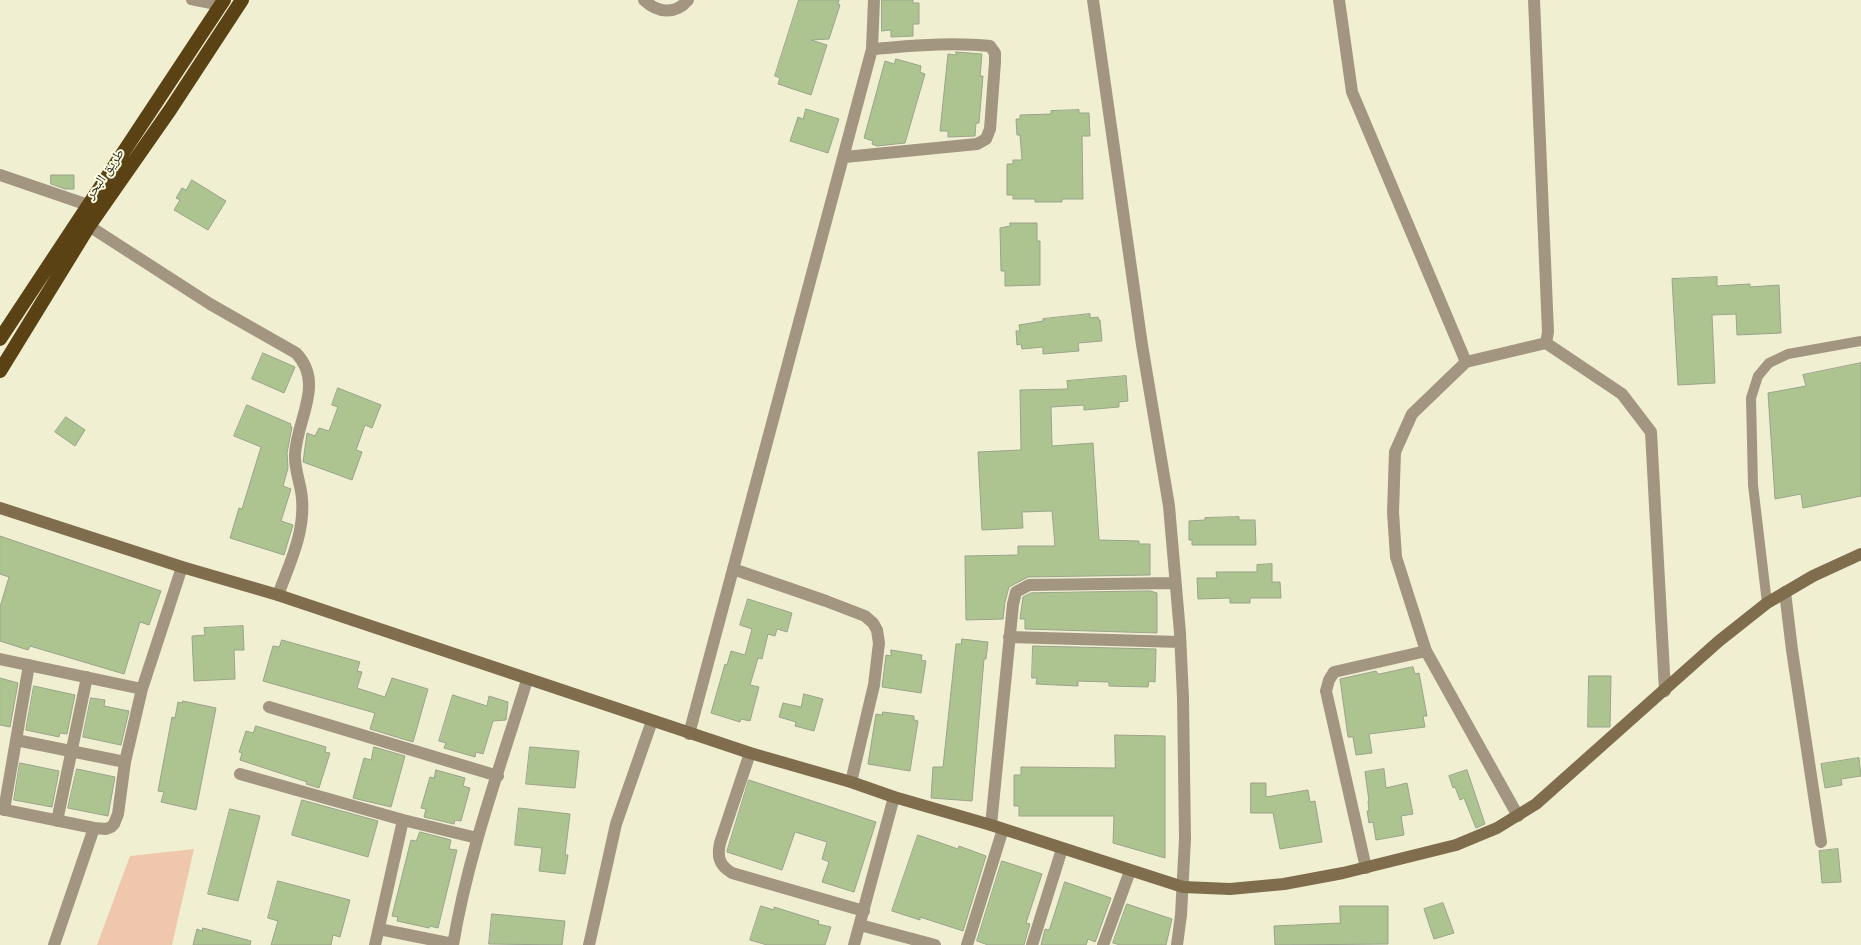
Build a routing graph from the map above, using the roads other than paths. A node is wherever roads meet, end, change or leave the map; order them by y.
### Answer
1 (191, 0) edge
2 (242, 0) edge
3 (644, 0) edge
4 (688, 0) edge
5 (874, 0) edge
6 (1093, 0) edge
7 (1339, 0) edge
8 (1534, 0) edge
9 (222, 3) edge
10 (872, 49) junction
11 (845, 157) junction
12 (0, 175) edge
13 (88, 205) junction
14 (89, 226) junction
15 (0, 339) edge
16 (1861, 341) edge
17 (1546, 343) junction
18 (1466, 362) junction
19 (0, 370) edge
20 (0, 508) edge
21 (1861, 554) edge
22 (182, 567) junction
23 (733, 569) junction
24 (1175, 583) junction
25 (1785, 592) junction
26 (278, 595) junction
27 (1766, 603) junction
28 (1009, 637) junction
29 (1180, 642) junction
30 (1426, 651) junction
31 (0, 659) edge
32 (29, 665) junction
33 (86, 677) junction
34 (527, 680) junction
35 (142, 689) junction
36 (1665, 691) junction
37 (269, 707) dead end
38 (652, 721) junction
39 (690, 734) junction
40 (16, 740) junction
41 (71, 752) junction
42 (750, 753) junction
43 (125, 762) junction
44 (240, 774) dead end
45 (498, 776) junction
46 (852, 782) junction
47 (894, 797) junction
48 (2, 810) edge
49 (1518, 816) junction
50 (403, 820) junction
51 (57, 821) junction
52 (997, 827) junction
53 (94, 828) junction
54 (476, 838) junction
55 (1821, 842) dead end
56 (1062, 849) junction
57 (1366, 868) junction
58 (1130, 871) junction
59 (1183, 888) junction
60 (864, 911) junction
61 (860, 925) junction
62 (379, 928) junction
63 (593, 943) edge
64 (453, 944) edge
65 (54, 945) edge
66 (375, 945) edge
67 (854, 945) edge
68 (935, 945) edge
69 (967, 945) edge
70 (1032, 945) edge
71 (1103, 945) edge
72 (1177, 945) edge

1 - 9 lane
2 - 14 highway, طريق البحر
3 - 4 street
5 - 10 street
6 - 24 street
7 - 18 street
8 - 17 street
9 - 13 highway, طريق البحر
10 - 11 street
10 - 11 street
11 - 23 street
12 - 13 street
13 - 15 highway, طريق البحر
14 - 19 highway, طريق البحر
14 - 26 street
16 - 27 lane
17 - 18 street
17 - 36 street
18 - 30 street
20 - 22 main road
21 - 25 main road
22 - 26 main road
22 - 35 street
23 - 39 street
23 - 46 street
24 - 28 street
24 - 29 street
25 - 27 main road
25 - 55 street
26 - 34 main road
27 - 36 main road
28 - 29 street
28 - 52 street
29 - 59 street
30 - 49 street
30 - 57 street
31 - 32 street
32 - 33 street
32 - 40 street
33 - 35 street
33 - 41 street
34 - 38 main road
34 - 45 street
35 - 43 street
36 - 49 main road
37 - 45 street
38 - 39 main road
38 - 63 street
39 - 42 main road
40 - 41 street
40 - 48 street
41 - 43 street
41 - 51 street
42 - 46 main road
42 - 60 street
43 - 53 street
44 - 50 street
45 - 54 street
46 - 47 main road
47 - 52 main road
47 - 60 street
48 - 51 street
49 - 57 main road
50 - 54 street
50 - 62 street
51 - 53 street
52 - 56 main road
52 - 69 street
53 - 65 street
54 - 64 street
56 - 58 main road
56 - 70 street
57 - 59 main road
58 - 59 main road
58 - 71 street
59 - 72 street
60 - 61 street
61 - 67 street
61 - 68 street
62 - 64 street
62 - 66 street

